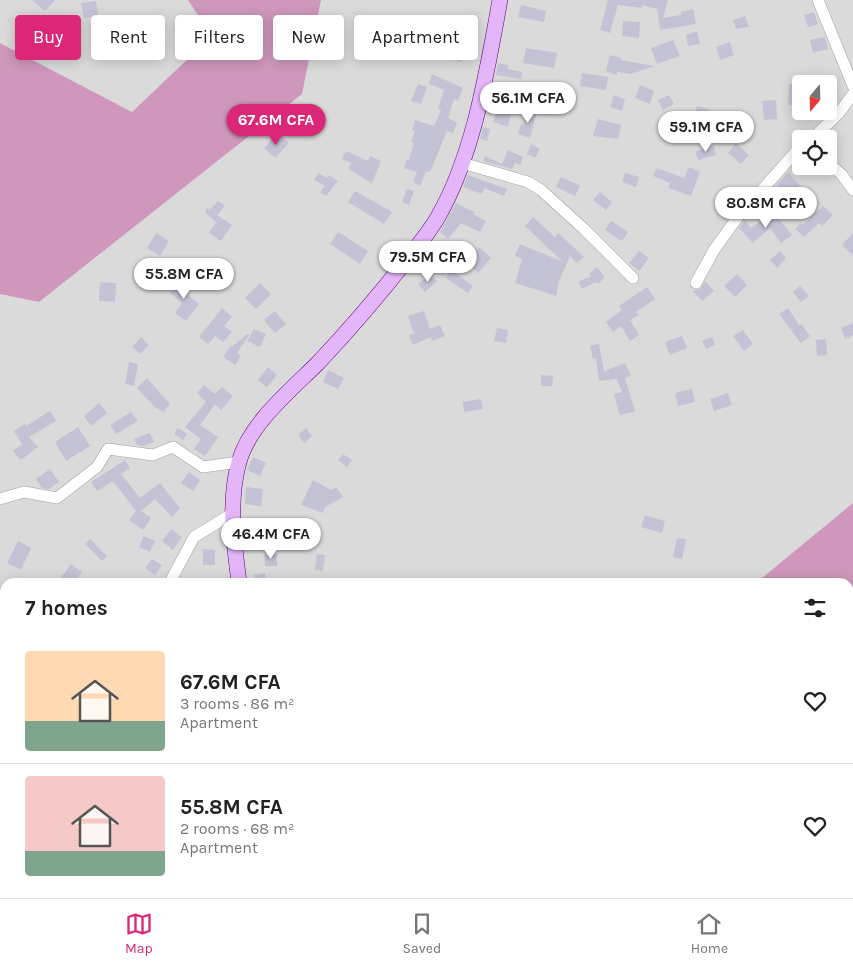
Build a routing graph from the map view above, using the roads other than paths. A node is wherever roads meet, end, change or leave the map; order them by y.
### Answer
1 (500, 0) edge
2 (818, 0) edge
3 (853, 86) edge
4 (853, 94) edge
5 (821, 130) edge
6 (792, 156) edge
7 (462, 163) junction
8 (837, 170) edge
9 (853, 190) edge
10 (633, 278) dead end
11 (696, 283) dead end
12 (239, 462) junction
13 (0, 499) edge
14 (233, 513) junction
15 (172, 578) edge
16 (239, 578) edge

1 - 7 main road
2 - 3 street
4 - 5 street
6 - 11 street
7 - 10 street
7 - 12 main road
8 - 9 street
12 - 13 street
12 - 14 main road
14 - 15 street
14 - 16 main road

